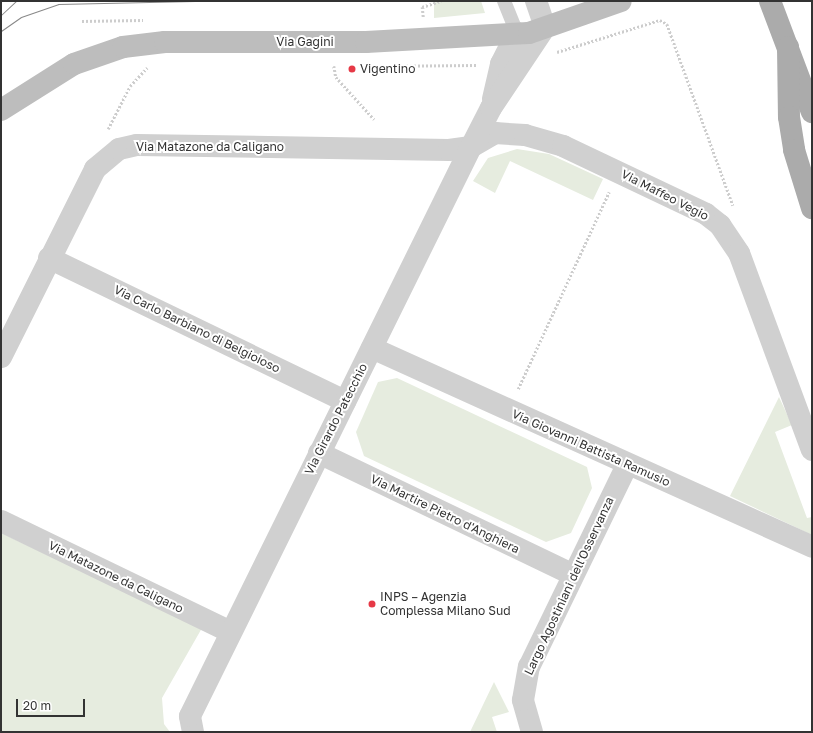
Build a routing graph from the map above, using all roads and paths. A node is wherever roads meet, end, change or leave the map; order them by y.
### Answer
1 (504, 1) edge
2 (536, 1) edge
3 (621, 1) edge
4 (770, 1) edge
5 (660, 20) dead end
6 (545, 27) junction
7 (517, 33) junction
8 (788, 47) junction
9 (527, 58) junction
10 (154, 64) dead end
11 (500, 64) junction
12 (328, 66) dead end
13 (334, 66) junction
14 (342, 66) dead end
15 (366, 66) dead end
16 (491, 108) junction
17 (1, 110) edge
18 (812, 112) edge
19 (374, 119) dead end
20 (104, 137) dead end
21 (471, 147) junction
22 (618, 171) junction
23 (812, 208) edge
24 (49, 258) junction
25 (372, 348) junction
26 (1, 357) edge
27 (517, 391) dead end
28 (345, 400) junction
29 (812, 450) edge
30 (319, 453) junction
31 (626, 465) junction
32 (1, 521) edge
33 (812, 547) edge
34 (572, 574) junction
35 (231, 632) junction
36 (193, 732) edge
37 (532, 732) edge

1 - 7 lane
2 - 6 street
3 - 6 street, Via Gagini
4 - 8 main road
5 - 9 path
6 - 7 street, Via Gagini
6 - 9 street, Via Girardo Patecchio
7 - 11 street, Via Girardo Patecchio
7 - 17 street, Via Gagini
8 - 18 main road
8 - 23 main road
9 - 16 street, Via Girardo Patecchio
10 - 20 path
11 - 15 path
11 - 16 street, Via Girardo Patecchio
12 - 13 path
13 - 14 path
13 - 19 path
16 - 21 street, Via Girardo Patecchio
21 - 22 street, Via Maffeo Vegio
21 - 24 street, Via Matazone da Caligano
21 - 25 street, Via Girardo Patecchio
22 - 27 path
22 - 29 street, Via Maffeo Vegio
24 - 26 street, Via Matazone da Caligano
24 - 28 street, Via Carlo Barbiano di Belgioioso
25 - 28 street, Via Girardo Patecchio
25 - 31 street, Via Giovanni Battista Ramusio
28 - 30 street, Via Girardo Patecchio
30 - 34 street, Via Martire Pietro d'Anghiera
30 - 35 street, Via Girardo Patecchio
31 - 33 street, Via Giovanni Battista Ramusio
31 - 34 street, Largo Agostiniani dell'Osservanza
32 - 35 street, Via Matazone da Caligano
34 - 37 street, Largo Agostiniani dell'Osservanza
35 - 36 street, Via Girardo Patecchio

